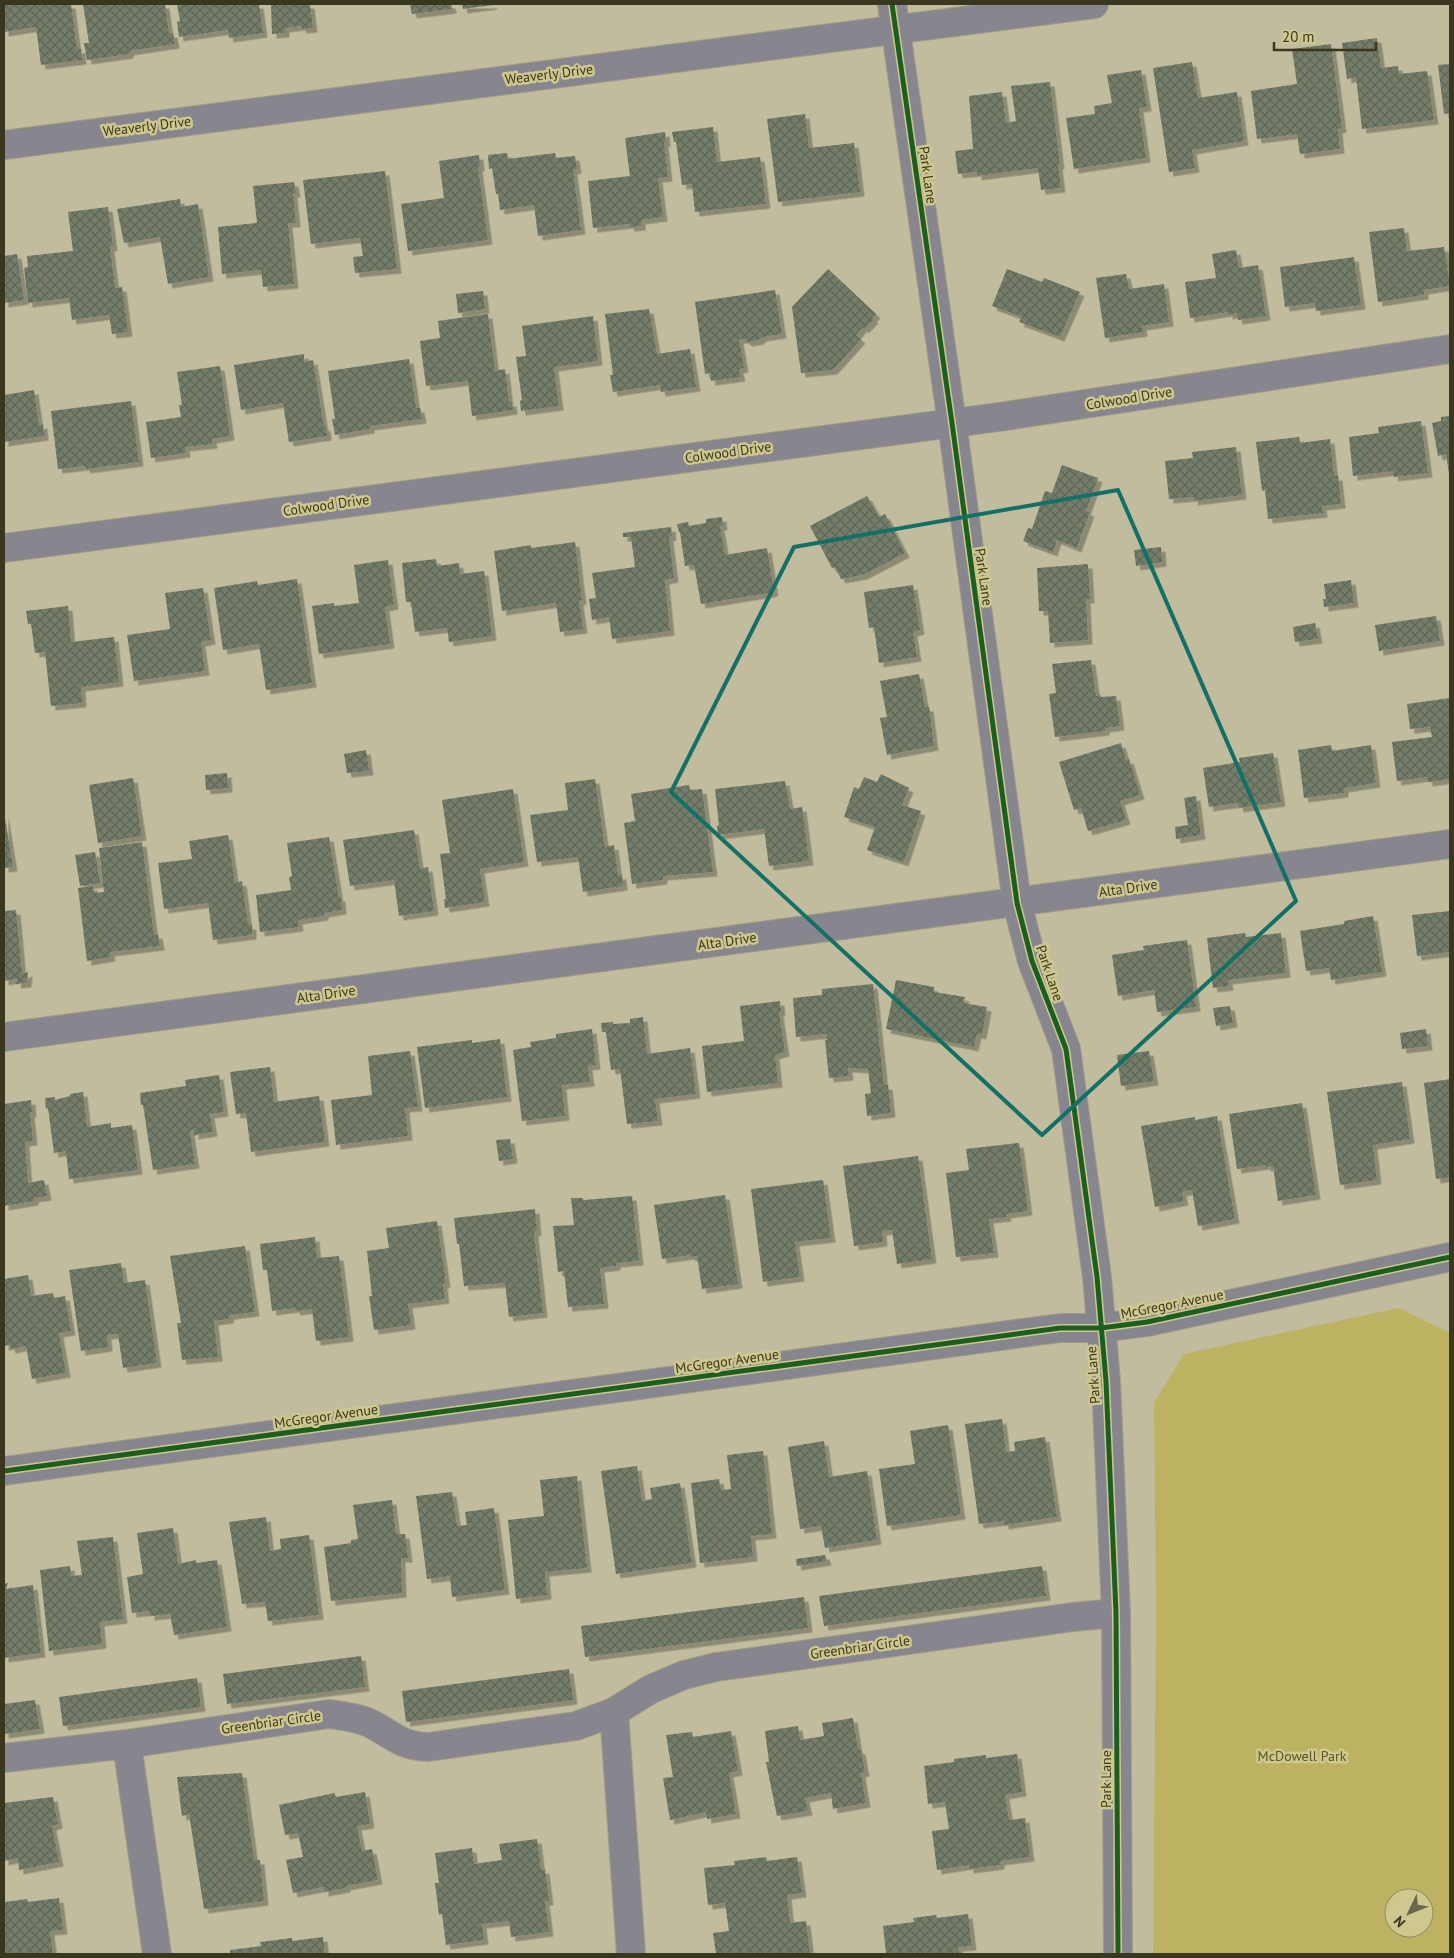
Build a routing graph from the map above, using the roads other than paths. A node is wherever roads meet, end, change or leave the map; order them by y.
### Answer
1 (1094, 4) edge
2 (893, 16) edge
3 (4, 145) edge
4 (1450, 349) edge
5 (952, 424) junction
6 (4, 548) edge
7 (1450, 844) edge
8 (1017, 903) junction
9 (4, 1037) edge
10 (1450, 1257) edge
11 (1101, 1328) junction
12 (4, 1471) edge
13 (1116, 1613) junction
14 (614, 1712) junction
15 (127, 1744) junction
16 (4, 1758) edge
17 (157, 1954) edge
18 (631, 1954) edge
19 (1118, 1954) edge

1 - 2 street, Weaverly Drive
2 - 3 street, Weaverly Drive
2 - 5 street, Park Lane
4 - 5 street, Colwood Drive
5 - 6 street, Colwood Drive
5 - 8 street, Park Lane
7 - 8 street, Alta Drive
8 - 9 street, Alta Drive
8 - 11 street, Park Lane
10 - 11 street, McGregor Avenue
11 - 12 street, McGregor Avenue
11 - 13 street, Park Lane
13 - 14 street, Greenbriar Circle
13 - 19 street, Park Lane
14 - 15 street, Greenbriar Circle
14 - 18 street
15 - 16 street, Greenbriar Circle
15 - 17 street

